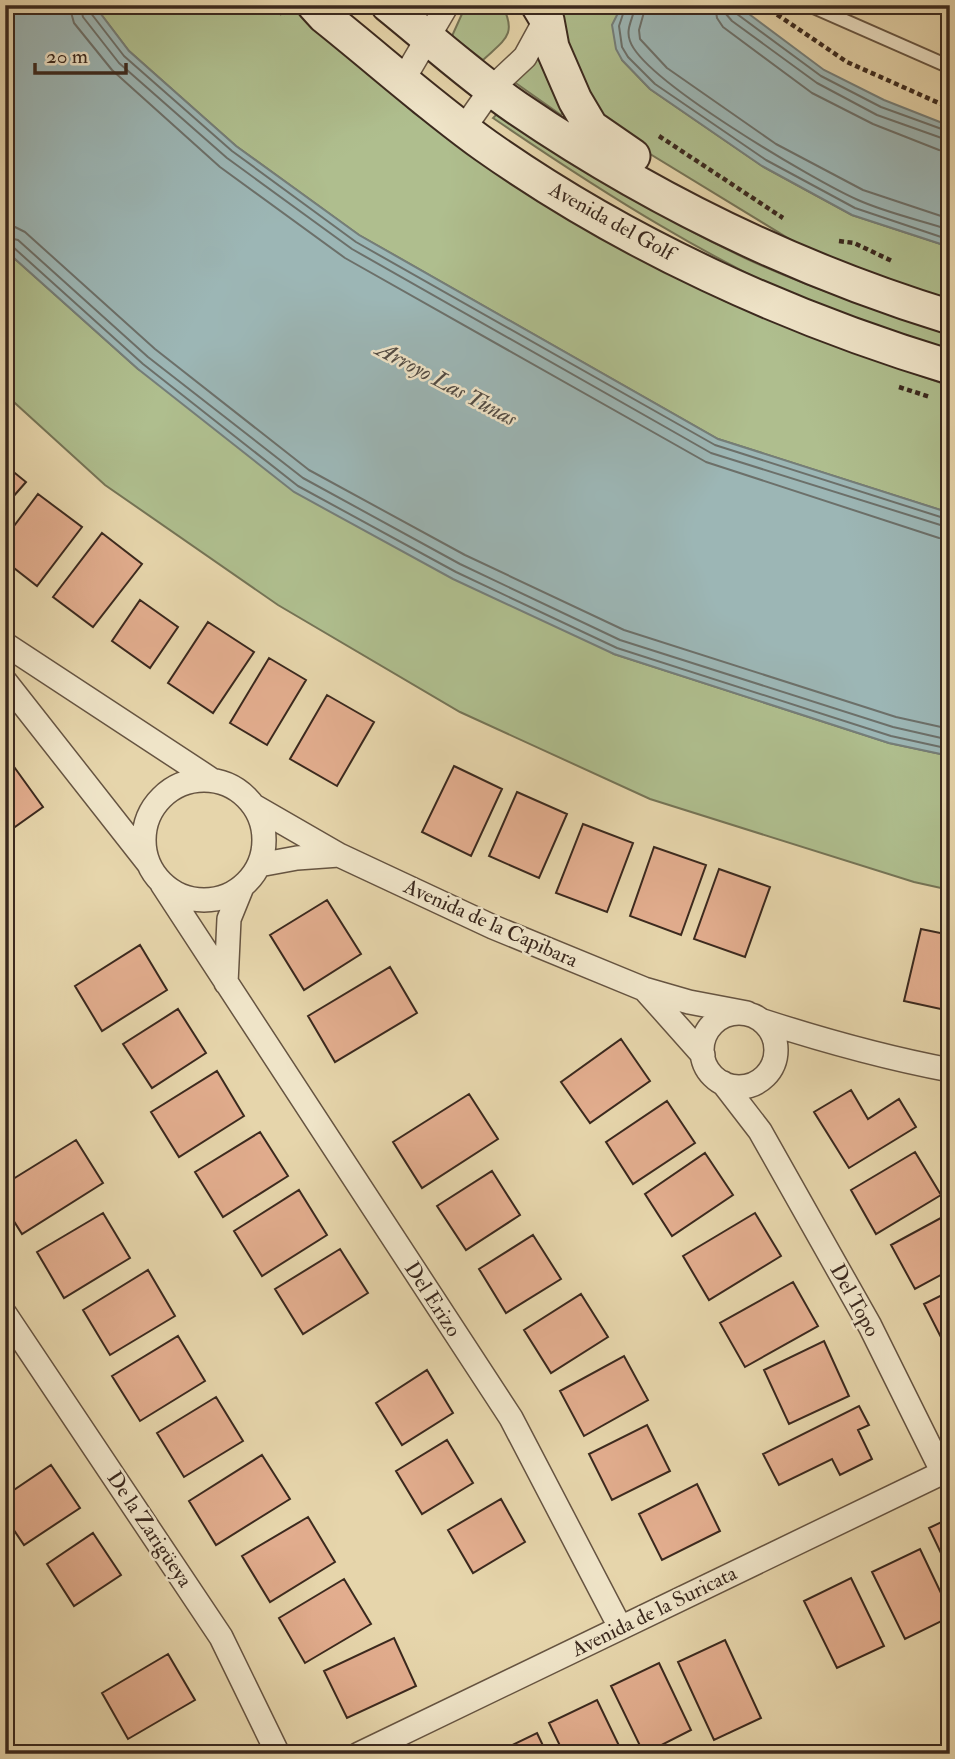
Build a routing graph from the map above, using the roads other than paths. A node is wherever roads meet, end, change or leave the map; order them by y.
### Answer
1 (314, 5) edge
2 (388, 5) edge
3 (447, 5) edge
4 (809, 5) edge
5 (545, 10) edge
6 (429, 38) junction
7 (950, 67) edge
8 (403, 80) junction
9 (492, 88) junction
10 (464, 128) junction
11 (834, 275) junction
12 (950, 317) edge
13 (950, 367) edge
14 (5, 644) edge
15 (5, 681) edge
16 (212, 780) junction
17 (254, 806) junction
18 (339, 855) junction
19 (148, 863) junction
20 (259, 865) junction
21 (162, 884) junction
22 (242, 887) junction
23 (226, 983) junction
24 (644, 989) junction
25 (755, 1017) junction
26 (835, 1044) junction
27 (776, 1053) junction
28 (703, 1055) junction
29 (950, 1070) edge
30 (764, 1077) junction
31 (723, 1083) junction
32 (760, 1131) junction
33 (5, 1314) edge
34 (946, 1471) edge
35 (620, 1627) junction
36 (278, 1754) edge
37 (359, 1754) edge

1 - 8 street, Avenida del Golf
2 - 6 street
3 - 6 street
4 - 7 lane
5 - 9 street
5 - 11 street
6 - 8 street
6 - 9 street
8 - 10 street, Avenida del Golf
9 - 10 street
9 - 11 street
10 - 13 street, Avenida del Golf
11 - 12 street
14 - 16 street, Avenida de la Capibara
15 - 19 street
16 - 17 street, Avenida de la Capibara
16 - 19 street
17 - 18 street, Avenida de la Capibara
17 - 20 street
18 - 20 street, Avenida de la Capibara
18 - 24 street, Avenida de la Capibara
19 - 21 street
20 - 22 street
21 - 22 street
21 - 23 street, Del Erizo
22 - 23 street
23 - 35 street, Del Erizo
24 - 25 street, Avenida de la Capibara
24 - 28 street, Avenida de la Capibara
25 - 26 street, Avenida de la Capibara
25 - 27 street
25 - 28 street
26 - 27 street, Avenida de la Capibara
26 - 29 street, Avenida de la Capibara
27 - 30 street
28 - 31 street, Avenida de la Capibara
30 - 31 street
30 - 32 street, Del Topo
31 - 32 street, Del Topo
32 - 34 street, Del Topo
33 - 36 street, De la Zarigüeya
34 - 35 street, Avenida de la Suricata
35 - 37 street, Avenida de la Suricata

